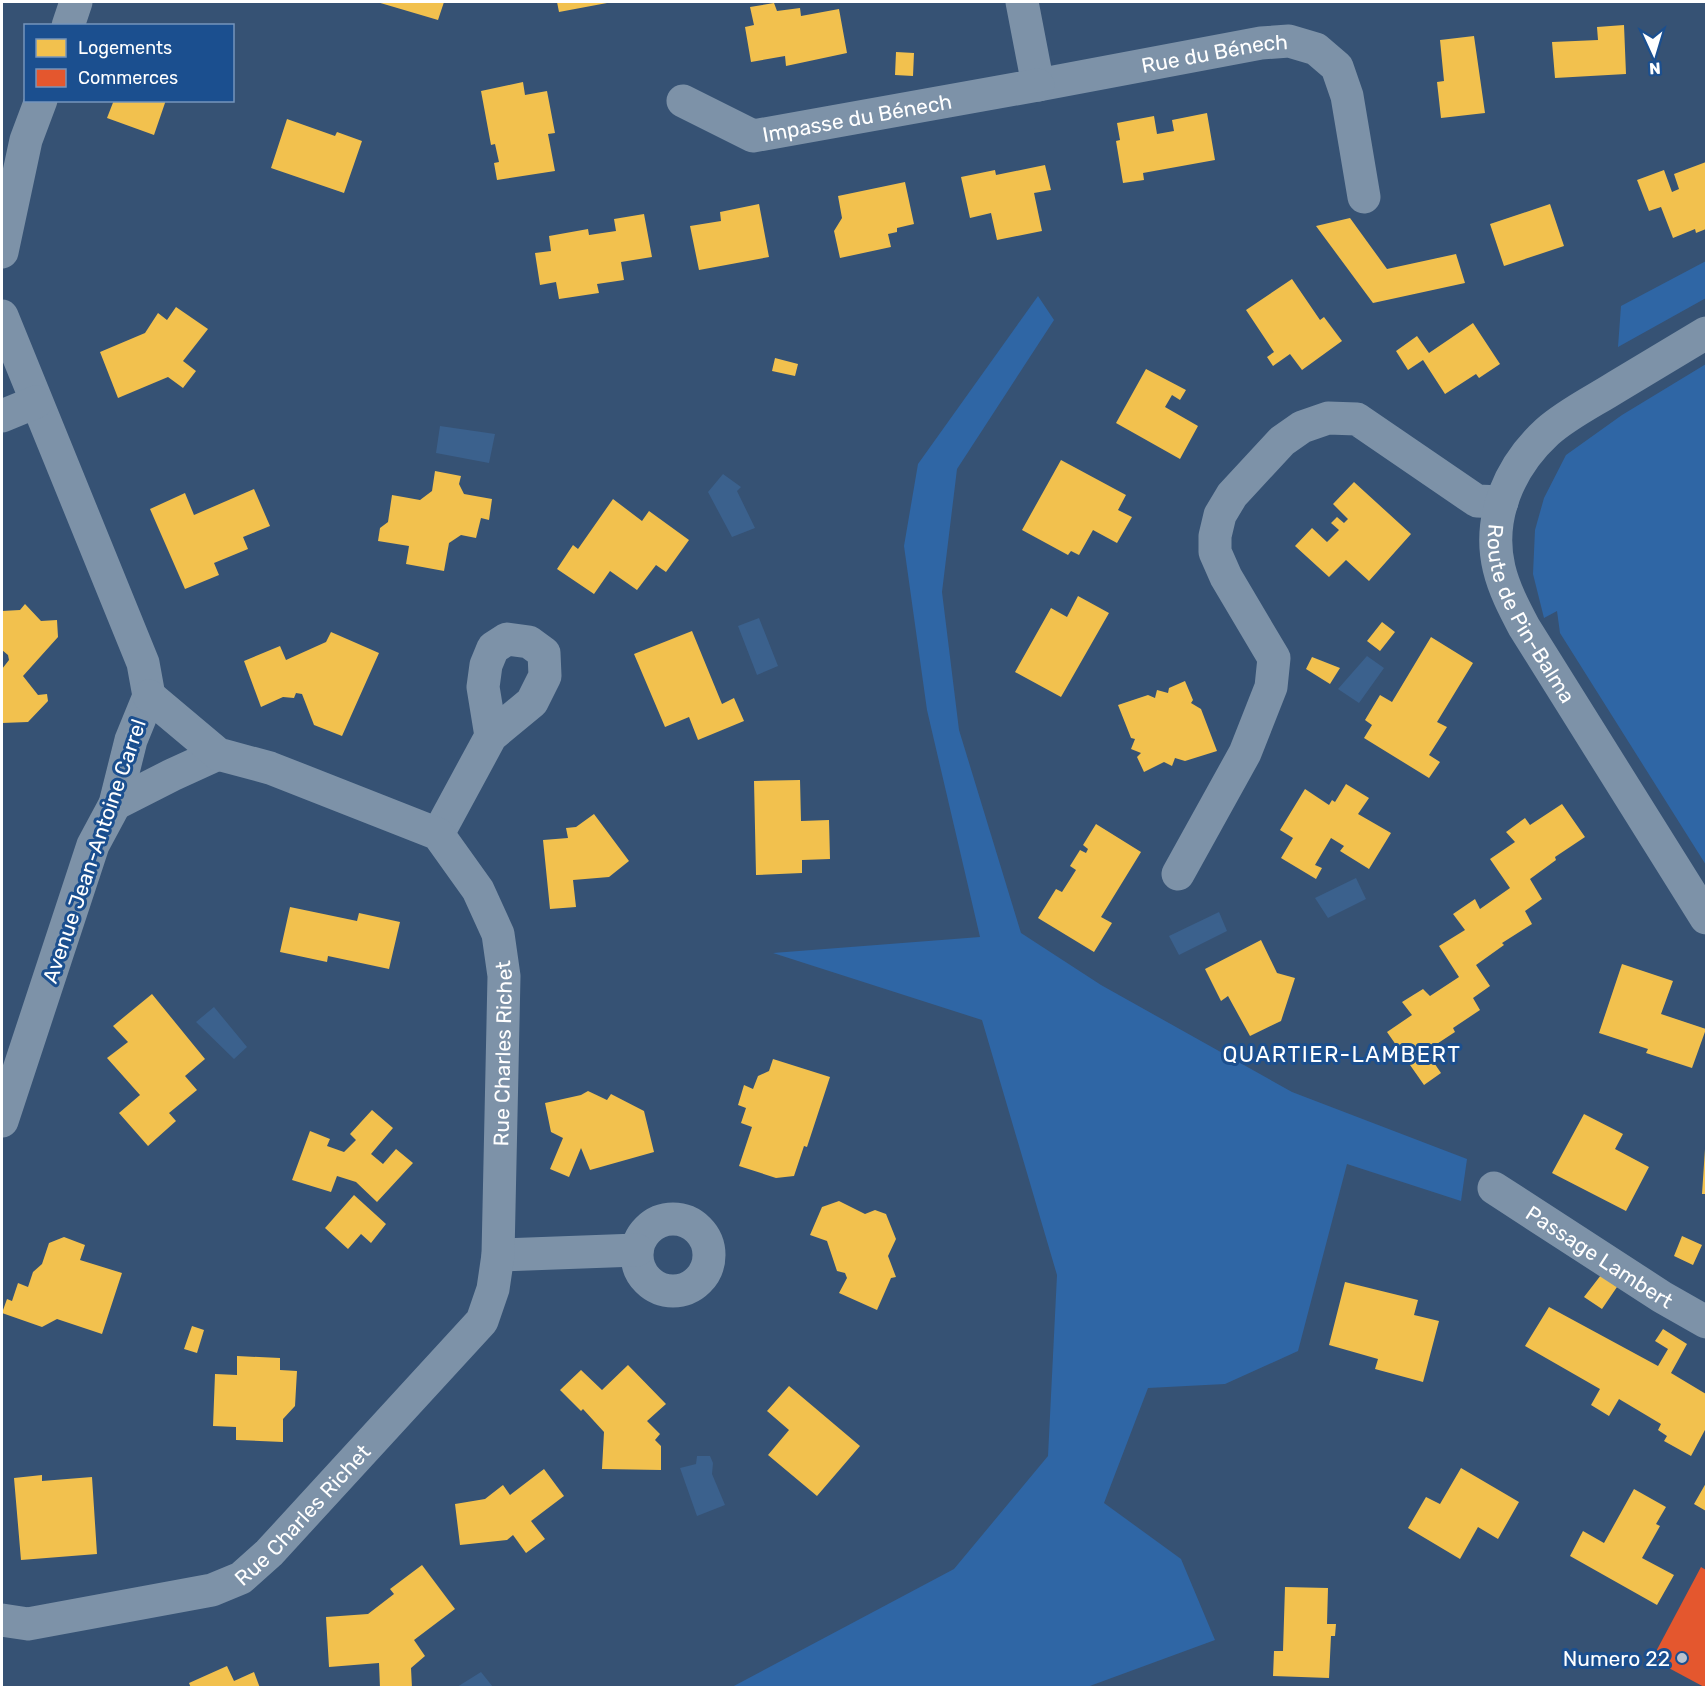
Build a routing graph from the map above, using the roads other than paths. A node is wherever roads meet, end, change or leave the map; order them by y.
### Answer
1 (76, 2) edge
2 (1022, 2) edge
3 (69, 24) edge
4 (1038, 85) junction
5 (683, 101) dead end
6 (39, 102) edge
7 (1364, 197) dead end
8 (2, 252) edge
9 (2, 316) edge
10 (1707, 333) edge
11 (36, 402) junction
12 (2, 416) edge
13 (1502, 502) junction
14 (149, 696) junction
15 (491, 736) dead end
16 (218, 754) junction
17 (115, 804) junction
18 (438, 834) junction
19 (1178, 874) dead end
20 (1707, 918) edge
21 (10, 1064) edge
22 (2, 1121) edge
23 (1494, 1188) dead end
24 (637, 1250) dead end
25 (498, 1255) junction
26 (1707, 1322) edge
27 (2, 1620) edge

1 - 3 street
2 - 4 street
4 - 5 street, Impasse du Bénech
4 - 7 street, Rue du Bénech
6 - 8 street
9 - 11 street, Avenue Jean-Antoine Carrel
10 - 13 street, Route de Pin-Balma
11 - 12 street
11 - 14 street, Avenue Jean-Antoine Carrel
13 - 19 street
13 - 20 street, Route de Pin-Balma
14 - 16 street
14 - 17 street, Avenue Jean-Antoine Carrel
15 - 18 street
16 - 17 street
16 - 18 street
17 - 21 street, Avenue Jean-Antoine Carrel
18 - 25 street, Rue Charles Richet
21 - 22 street, Avenue Jean-Antoine Carrel
23 - 26 street, Passage Lambert
24 - 25 street
25 - 27 street, Rue Charles Richet

